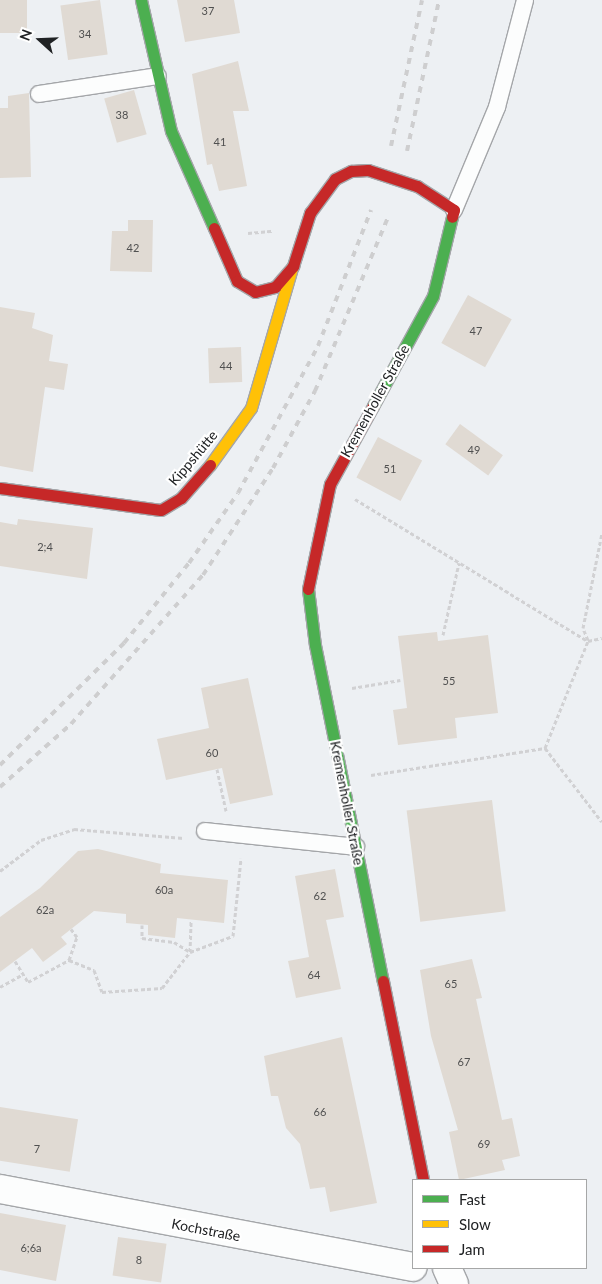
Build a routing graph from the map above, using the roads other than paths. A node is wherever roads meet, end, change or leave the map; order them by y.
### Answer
1 (141, 0) edge
2 (525, 0) edge
3 (158, 76) junction
4 (39, 94) dead end
5 (454, 210) junction
6 (293, 266) junction
7 (0, 488) edge
8 (206, 830) road end
9 (356, 847) junction
10 (423, 1179) edge
11 (0, 1189) edge
12 (412, 1267) edge
13 (447, 1269) edge
14 (454, 1284) edge

1 - 3 street
2 - 5 lane
3 - 4 lane
3 - 6 street
5 - 6 street
5 - 9 street, Kremenholler Straße
6 - 7 street, Kippshütte
8 - 9 lane
9 - 10 street, Kremenholler Straße
11 - 12 street, Kochstraße
13 - 14 street

